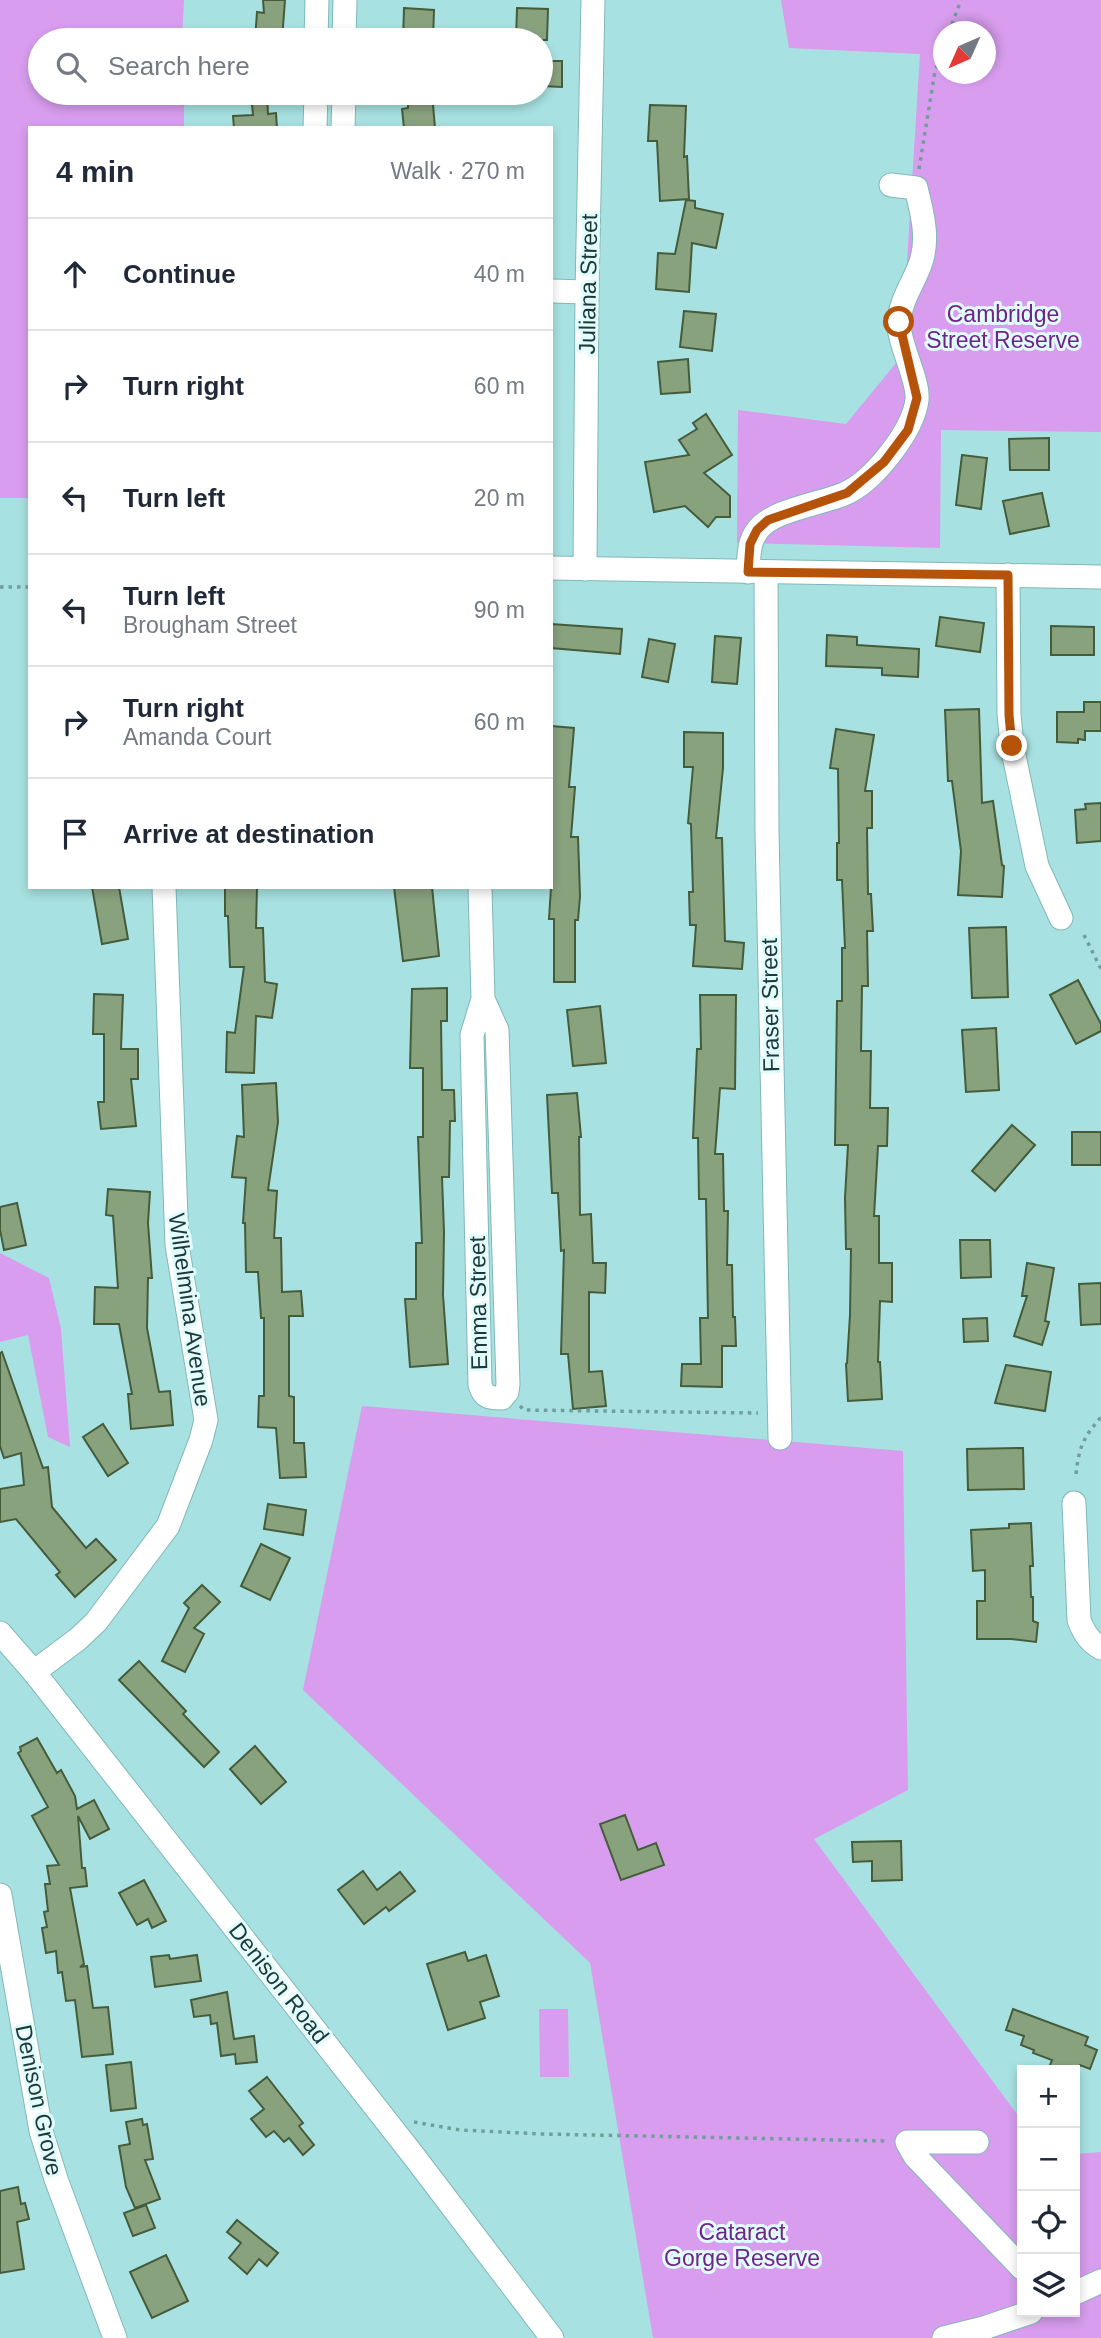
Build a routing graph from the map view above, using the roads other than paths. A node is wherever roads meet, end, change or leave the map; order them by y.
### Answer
1 (317, 0) edge
2 (345, 0) edge
3 (593, 0) edge
4 (316, 28) edge
5 (344, 28) edge
6 (316, 105) edge
7 (344, 105) edge
8 (315, 126) edge
9 (343, 126) edge
10 (891, 185) dead end
11 (553, 291) edge
12 (587, 292) junction
13 (553, 568) edge
14 (585, 569) junction
15 (757, 572) junction
16 (1008, 575) junction
17 (1101, 576) edge
18 (164, 889) edge
19 (480, 889) edge
20 (1061, 918) dead end
21 (507, 1392) road end
22 (780, 1438) dead end
23 (1074, 1503) dead end
24 (0, 1633) edge
25 (1101, 1648) edge
26 (34, 1672) junction
27 (0, 1895) edge
28 (7, 1978) edge
29 (977, 2142) dead end
30 (1017, 2263) edge
31 (1101, 2281) edge
32 (1080, 2290) edge
33 (1017, 2317) edge
34 (114, 2338) edge
35 (552, 2338) edge
36 (944, 2338) edge

1 - 4 street
2 - 5 street
3 - 12 street, Juliana Street
6 - 8 street
7 - 9 street
10 - 15 street, Fraser Street
11 - 12 street
12 - 14 street, Juliana Street
13 - 14 street
14 - 15 street
15 - 16 street
15 - 22 street, Fraser Street
16 - 17 street
16 - 20 street
18 - 26 street, Wilhelmina Avenue
19 - 21 street, Emma Street
23 - 25 street
24 - 26 street, Denison Road
26 - 35 street, Denison Road
27 - 28 street, Denison Grove
28 - 34 street, Denison Grove
29 - 30 street
31 - 32 street
33 - 36 street

